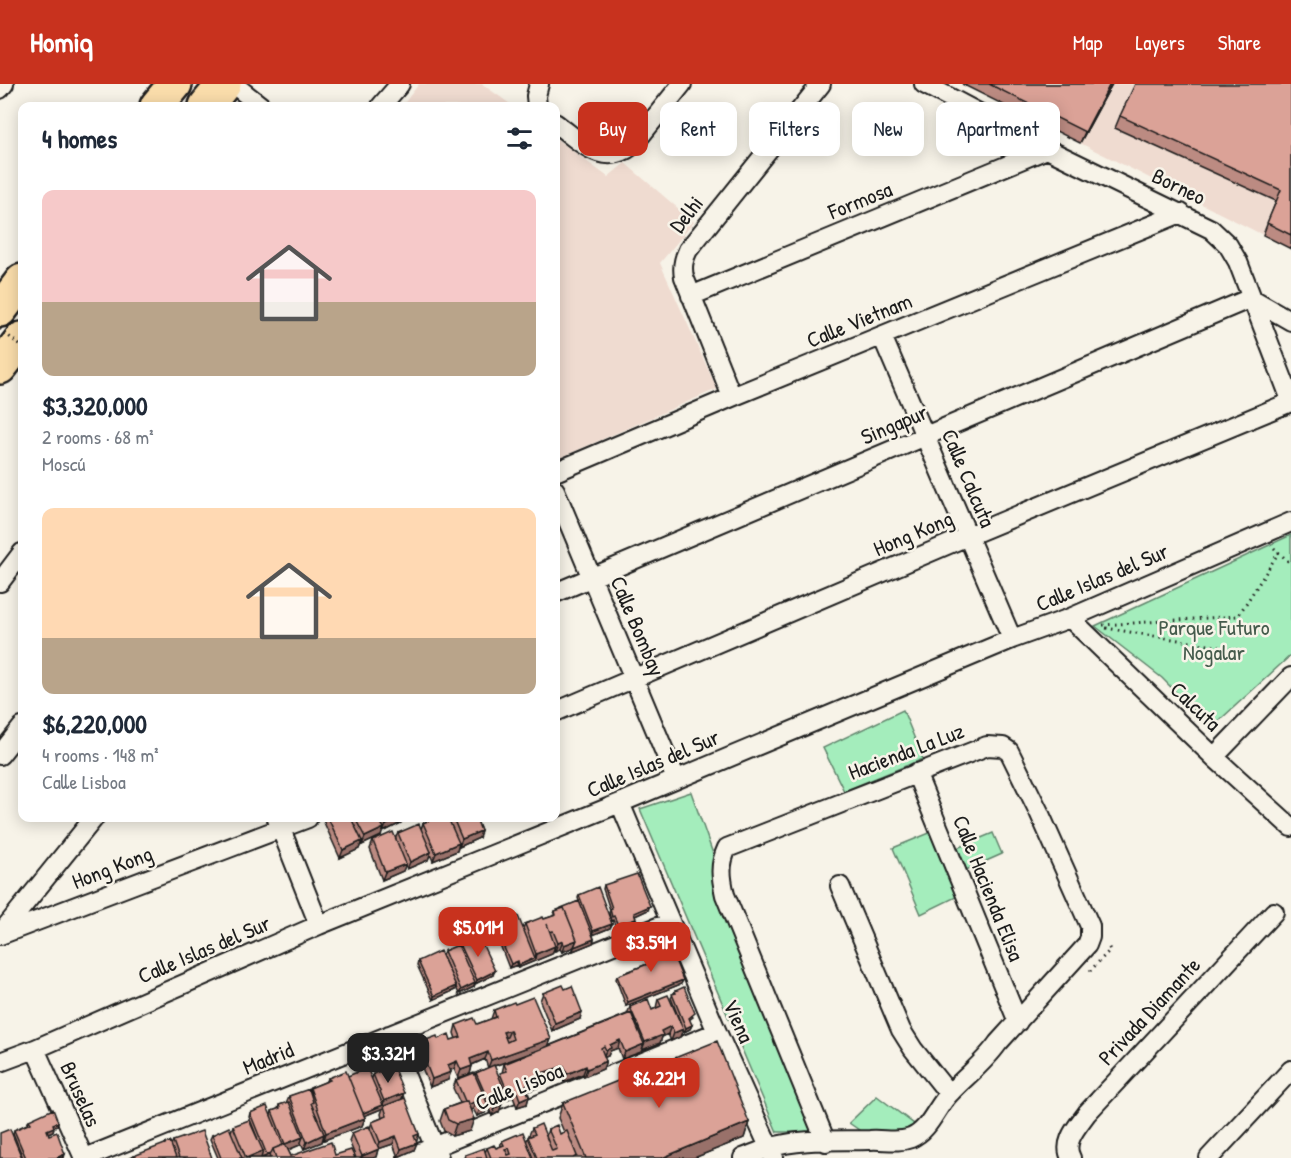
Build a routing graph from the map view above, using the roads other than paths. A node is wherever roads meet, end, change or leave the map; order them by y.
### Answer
1 (4, 84) edge
2 (175, 84) edge
3 (224, 84) edge
4 (233, 84) edge
5 (400, 84) edge
6 (539, 84) edge
7 (682, 84) edge
8 (821, 84) edge
9 (924, 84) edge
10 (0, 89) edge
11 (161, 102) edge
12 (210, 102) edge
13 (256, 102) edge
14 (384, 102) edge
15 (537, 102) edge
16 (958, 102) edge
17 (560, 127) edge
18 (1060, 155) edge
19 (1030, 156) edge
20 (1181, 213) junction
21 (18, 286) edge
22 (691, 296) junction
23 (1251, 298) junction
24 (0, 310) edge
25 (1291, 321) edge
26 (882, 336) junction
27 (732, 397) junction
28 (1291, 401) edge
29 (925, 436) junction
30 (560, 470) edge
31 (560, 502) edge
32 (1291, 522) edge
33 (968, 536) junction
34 (18, 558) edge
35 (591, 578) junction
36 (0, 582) edge
37 (560, 591) edge
38 (1070, 618) junction
39 (1012, 639) junction
40 (1291, 676) edge
41 (633, 678) junction
42 (560, 710) edge
43 (18, 732) edge
44 (0, 755) edge
45 (1214, 757) junction
46 (916, 773) junction
47 (676, 779) junction
48 (620, 803) junction
49 (91, 822) edge
50 (279, 823) edge
51 (1291, 827) edge
52 (840, 886) dead end
53 (1274, 912) dead end
54 (670, 922) junction
55 (319, 926) junction
56 (0, 935) edge
57 (1018, 1022) junction
58 (717, 1032) junction
59 (389, 1035) junction
60 (35, 1049) junction
61 (0, 1062) edge
62 (1291, 1070) edge
63 (949, 1094) junction
64 (826, 1142) junction
65 (437, 1152) edge
66 (772, 1153) edge
67 (1069, 1153) edge
68 (84, 1158) edge
69 (407, 1158) edge
70 (743, 1158) edge
71 (1209, 1158) edge

1 - 10 street
2 - 11 highway
3 - 12 highway
4 - 13 street
5 - 14 street
6 - 15 street
7 - 17 street
8 - 22 street, Delhi
9 - 16 street, Borneo
18 - 20 street, Borneo
19 - 22 street, Formosa
20 - 23 street, Borneo
20 - 26 street, Calle Vietnam
21 - 24 highway
22 - 27 street, Delhi
23 - 25 street
23 - 28 street, Borneo
23 - 29 street, Singapur
26 - 27 street, Calle Vietnam
26 - 29 street, Calle Calcuta
27 - 30 street, Calle Vietnam
28 - 33 street, Hong Kong
29 - 33 street, Calle Calcuta
29 - 35 street, Singapur
31 - 35 street, Calle Bombay
32 - 38 street, Calle Islas del Sur
33 - 39 street, Calle Calcuta
33 - 41 street, Hong Kong
34 - 36 street
35 - 37 street, Singapur
35 - 41 street, Calle Bombay
38 - 39 street, Calle Islas del Sur
38 - 45 street, Calcuta
39 - 47 street, Calle Islas del Sur
40 - 45 street
41 - 42 street, Hong Kong
41 - 47 street, Calle Bombay
43 - 44 street
45 - 51 street, Calcuta
46 - 57 street, Calle Hacienda Elisa
46 - 57 street, Hacienda La Luz
46 - 64 street, Hacienda La Luz
47 - 48 street, Calle Islas del Sur
48 - 54 street, Viena
48 - 55 street, Calle Islas del Sur
49 - 56 street
50 - 55 street
50 - 56 street, Hong Kong
52 - 63 street
53 - 67 street, Privada Diamante
54 - 58 street, Viena
54 - 59 street, Madrid
55 - 60 street, Calle Islas del Sur
57 - 63 street, Hacienda La Luz
58 - 65 street, Calle Lisboa
58 - 66 street, Viena
59 - 65 street
59 - 68 street, Madrid
60 - 61 street, Calle Islas del Sur
60 - 68 street, Bruselas
62 - 71 street
63 - 64 street, Hacienda La Luz
64 - 66 street, Hacienda La Luz
65 - 69 street, Calle Lisboa
66 - 70 street, Hacienda La Luz

